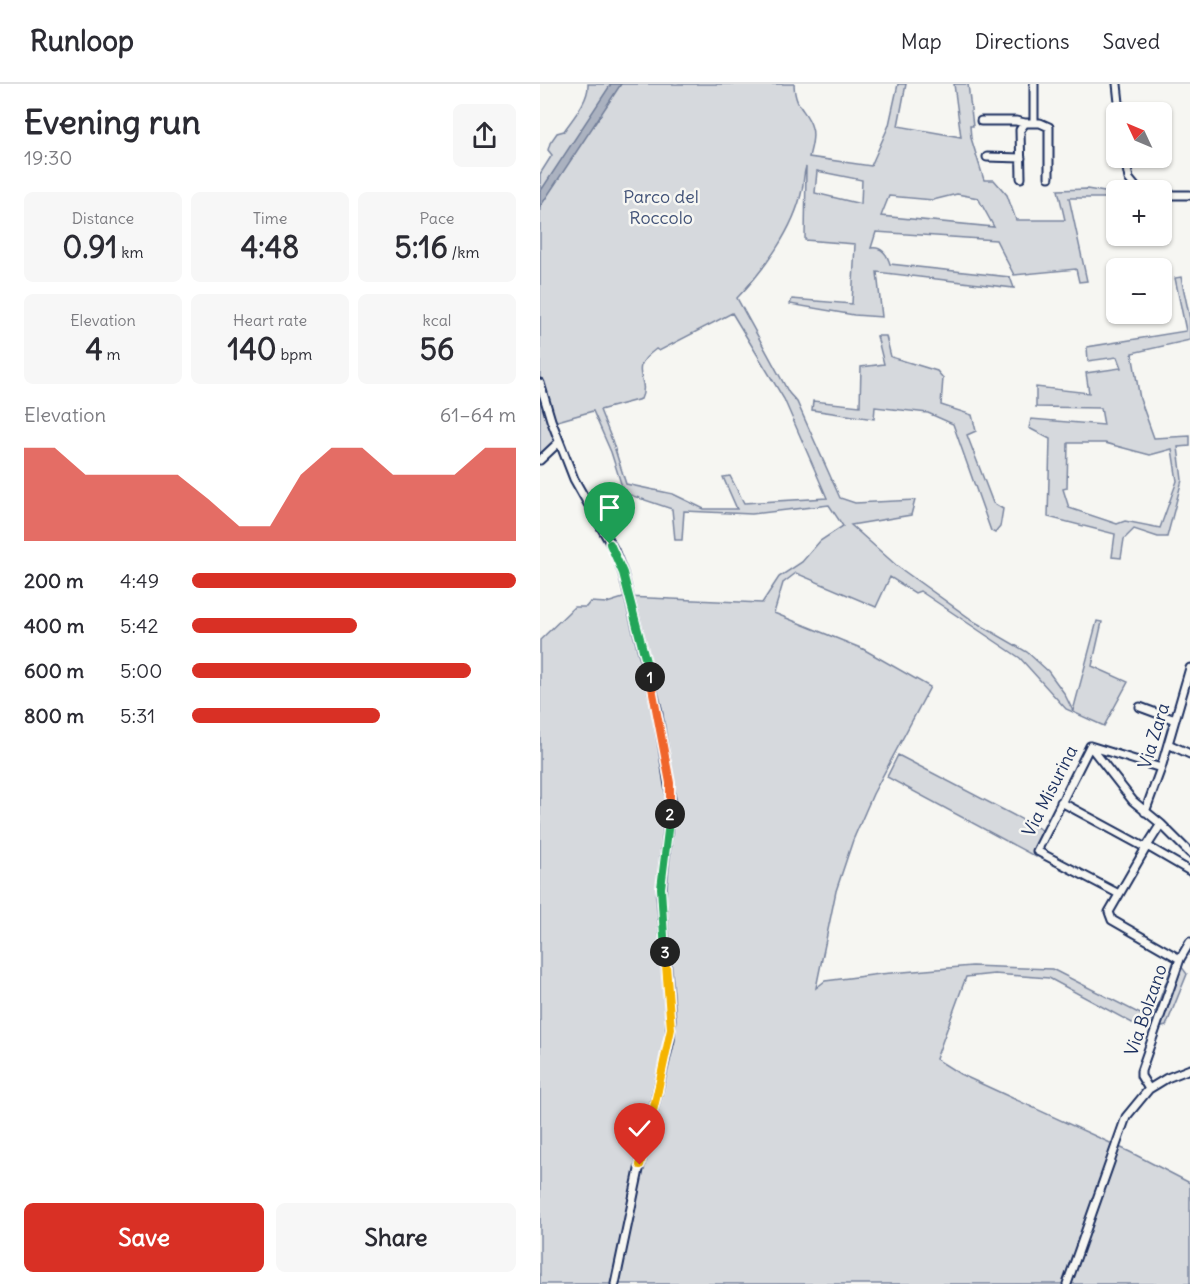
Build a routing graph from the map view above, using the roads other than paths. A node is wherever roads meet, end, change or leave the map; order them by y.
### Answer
1 (1034, 84) edge
2 (1117, 84) edge
3 (1119, 102) edge
4 (981, 121) dead end
5 (1025, 123) junction
6 (1034, 123) junction
7 (987, 157) dead end
8 (1021, 158) junction
9 (1049, 177) dead end
10 (1021, 178) dead end
11 (1172, 195) edge
12 (1190, 195) edge
13 (540, 383) edge
14 (559, 442) junction
15 (540, 460) edge
16 (1190, 668) edge
17 (1140, 707) dead end
18 (1175, 720) junction
19 (1168, 744) junction
20 (1090, 746) junction
21 (1190, 754) edge
22 (1161, 768) junction
23 (1061, 802) junction
24 (1145, 812) junction
25 (1161, 824) junction
26 (1147, 846) junction
27 (1190, 853) edge
28 (1190, 871) edge
29 (1119, 894) junction
30 (1190, 942) edge
31 (1180, 959) junction
32 (1190, 1069) edge
33 (1149, 1089) junction
34 (615, 1284) edge
35 (1067, 1284) edge

1 - 6 street
2 - 3 street
4 - 5 street
5 - 6 street
5 - 8 street
6 - 9 street
7 - 8 street
8 - 10 street
11 - 12 street
13 - 14 street
14 - 15 street
14 - 34 street
16 - 18 street, Via Zara
17 - 18 street
18 - 19 street, Via Zara
19 - 21 street
19 - 22 street, Via Zara
20 - 22 street
20 - 23 street, Via Misurina
20 - 24 street
22 - 24 street, Via Zara
23 - 26 street
23 - 29 street, Via Misurina
24 - 25 street
25 - 26 street
25 - 27 street
26 - 28 street
26 - 29 street
29 - 31 street
30 - 31 street, Via Bolzano
31 - 33 street, Via Bolzano
32 - 33 street
33 - 35 street

